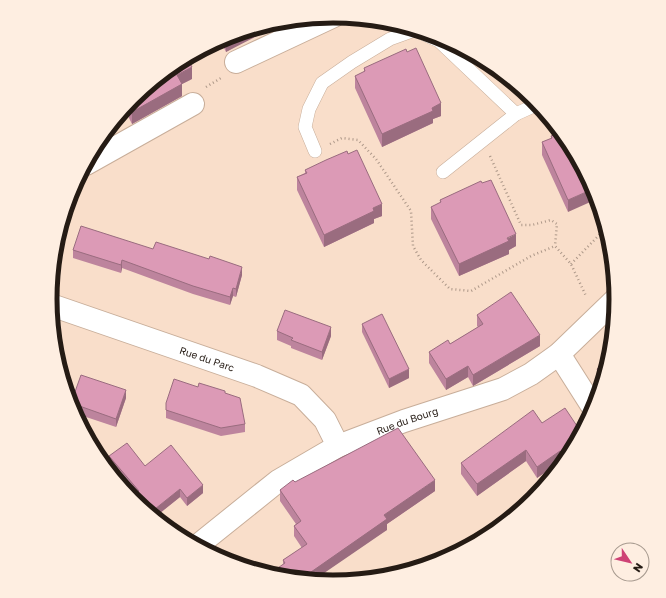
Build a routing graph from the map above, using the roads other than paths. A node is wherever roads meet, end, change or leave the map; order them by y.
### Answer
1 (317, 24) edge
2 (407, 33) edge
3 (445, 47) edge
4 (236, 62) road end
5 (193, 104) road end
6 (531, 107) edge
7 (516, 114) junction
8 (315, 151) road end
9 (96, 159) edge
10 (443, 172) dead end
11 (609, 306) edge
12 (58, 308) edge
13 (559, 354) junction
14 (589, 402) edge
15 (338, 446) junction
16 (202, 542) edge

1 - 4 street
2 - 8 lane
3 - 7 lane
5 - 9 street
6 - 7 lane
7 - 10 lane
11 - 13 street, Rue du Bourg
12 - 15 street, Rue du Parc
13 - 14 street
13 - 15 street, Rue du Bourg
15 - 16 street, Rue du Bourg

